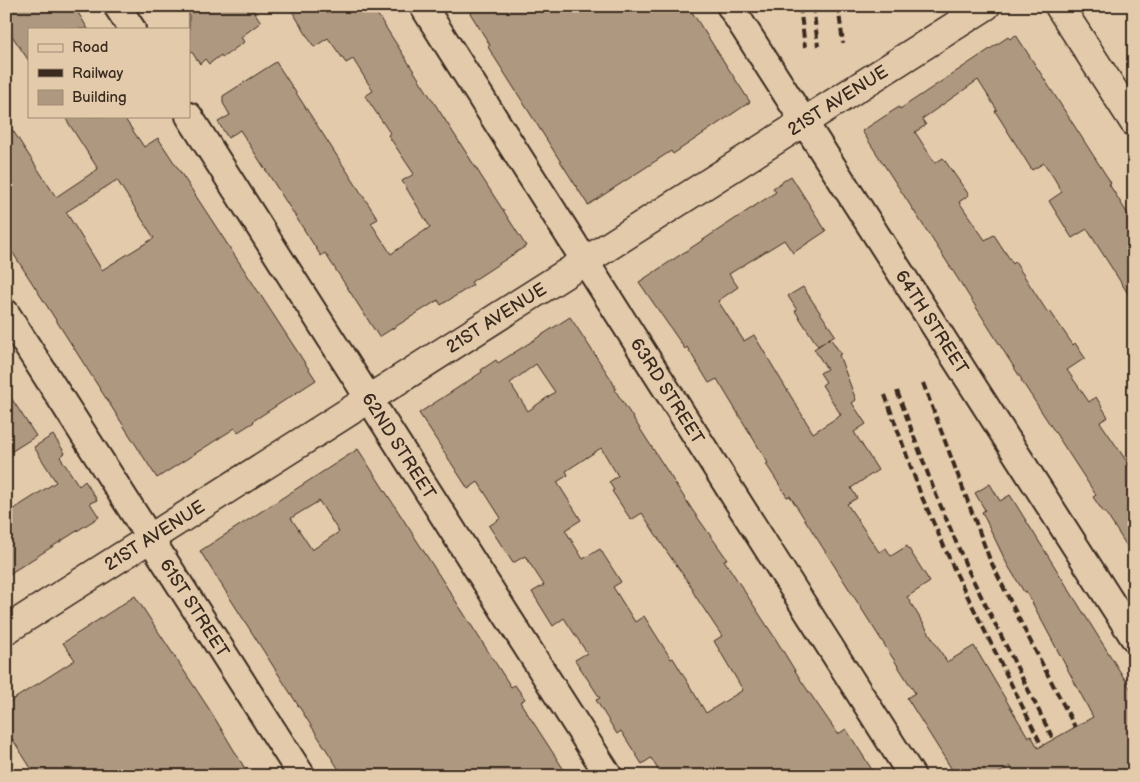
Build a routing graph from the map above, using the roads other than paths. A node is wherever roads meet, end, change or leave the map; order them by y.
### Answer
1 (118, 6) edge
2 (422, 6) edge
3 (730, 6) edge
4 (986, 6) edge
5 (1059, 6) edge
6 (131, 28) edge
7 (190, 118) edge
8 (804, 122) junction
9 (1134, 122) edge
10 (586, 263) junction
11 (6, 313) edge
12 (368, 398) junction
13 (150, 538) junction
14 (6, 630) edge
15 (1134, 638) edge
16 (302, 776) edge
17 (609, 776) edge
18 (912, 776) edge

1 - 6 street
2 - 10 street, 63RD STREET
3 - 8 street, 64TH STREET
4 - 8 street, 21ST AVENUE
5 - 9 street
7 - 12 street, 62ND STREET
8 - 10 street, 21ST AVENUE
8 - 15 street, 64TH STREET
10 - 12 street, 21ST AVENUE
10 - 18 street, 63RD STREET
11 - 13 street, 61ST STREET
12 - 13 street, 21ST AVENUE
12 - 17 street, 62ND STREET
13 - 14 street, 21ST AVENUE
13 - 16 street, 61ST STREET

